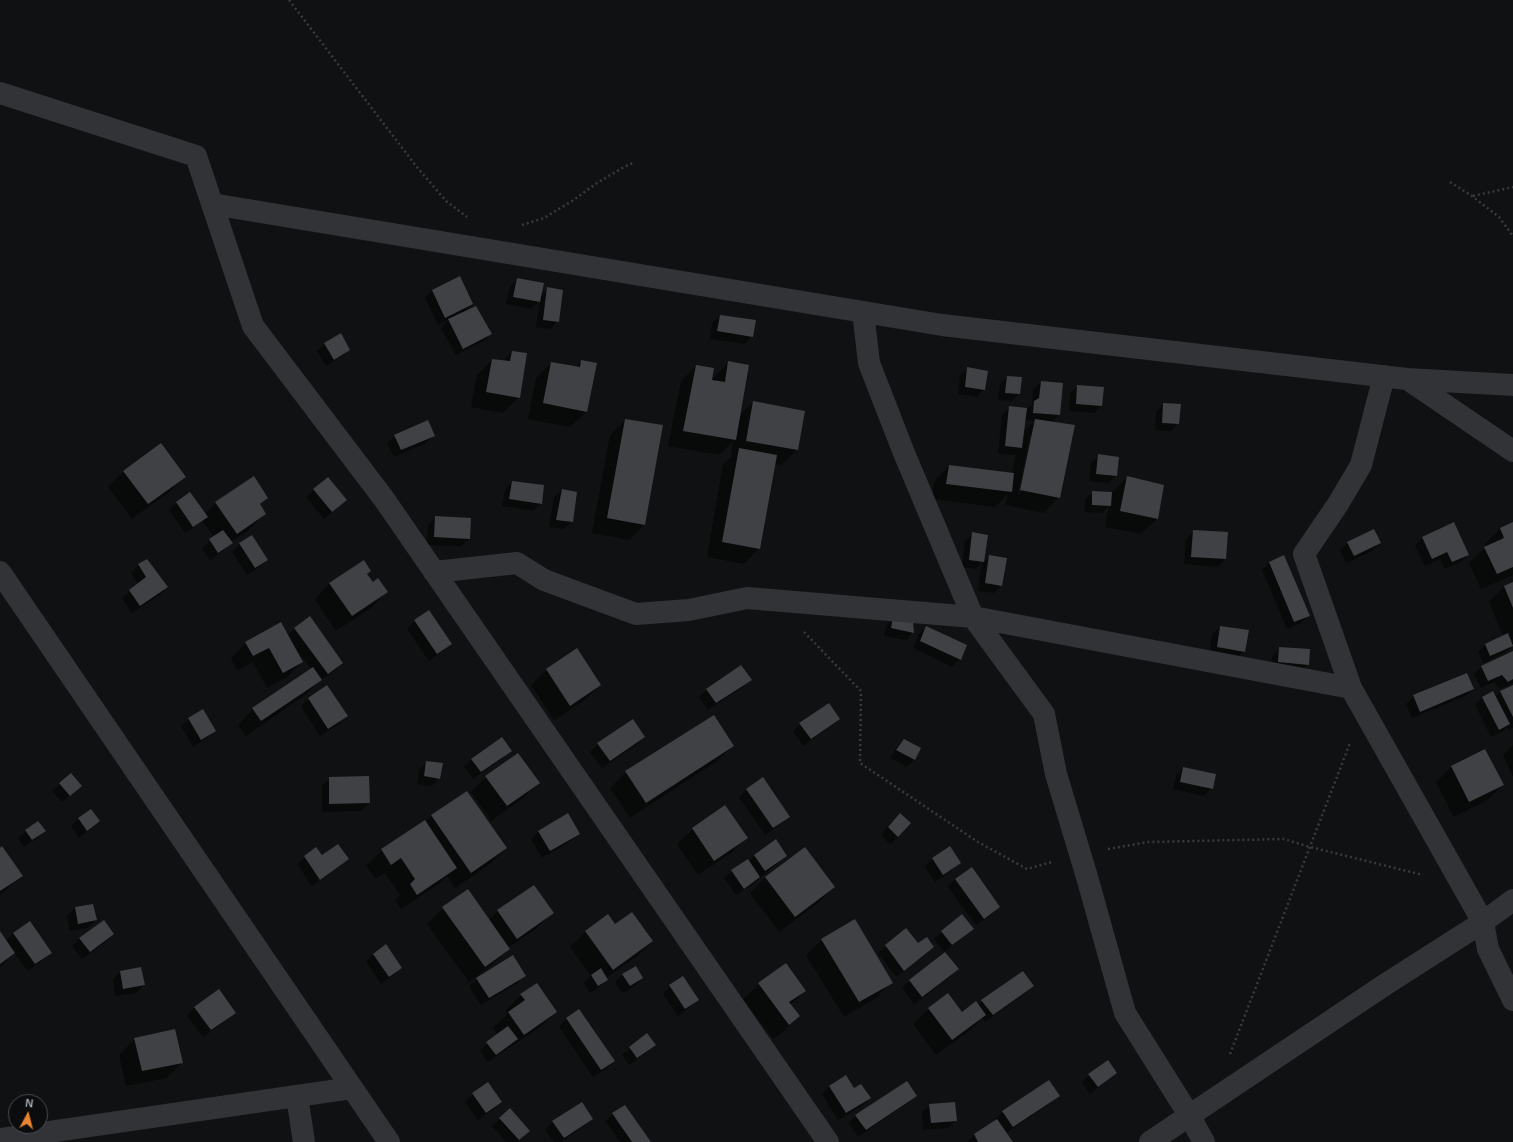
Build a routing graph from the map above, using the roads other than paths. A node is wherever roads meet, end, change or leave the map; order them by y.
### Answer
1 (0, 93) edge
2 (212, 204) junction
3 (862, 312) junction
4 (1384, 376) junction
5 (1407, 378) junction
6 (1513, 385) edge
7 (1513, 451) edge
8 (0, 572) edge
9 (434, 572) junction
10 (973, 617) junction
11 (1351, 688) junction
12 (1513, 900) edge
13 (1483, 922) junction
14 (1513, 1000) edge
15 (352, 1088) junction
16 (297, 1096) junction
17 (1188, 1115) junction
18 (0, 1139) edge
19 (304, 1142) edge
20 (389, 1142) edge
21 (828, 1142) edge
22 (1150, 1142) edge
23 (1204, 1142) edge

1 - 2 street
2 - 3 street
2 - 9 street
3 - 4 street
3 - 10 street
4 - 5 street
4 - 11 street
5 - 6 street
5 - 7 street
8 - 15 street
9 - 10 street
9 - 21 street
10 - 11 street
10 - 17 street
11 - 13 street
12 - 13 street
13 - 14 street
13 - 17 street
15 - 16 street
15 - 20 street
16 - 18 street
16 - 19 street
17 - 22 street
17 - 23 street

